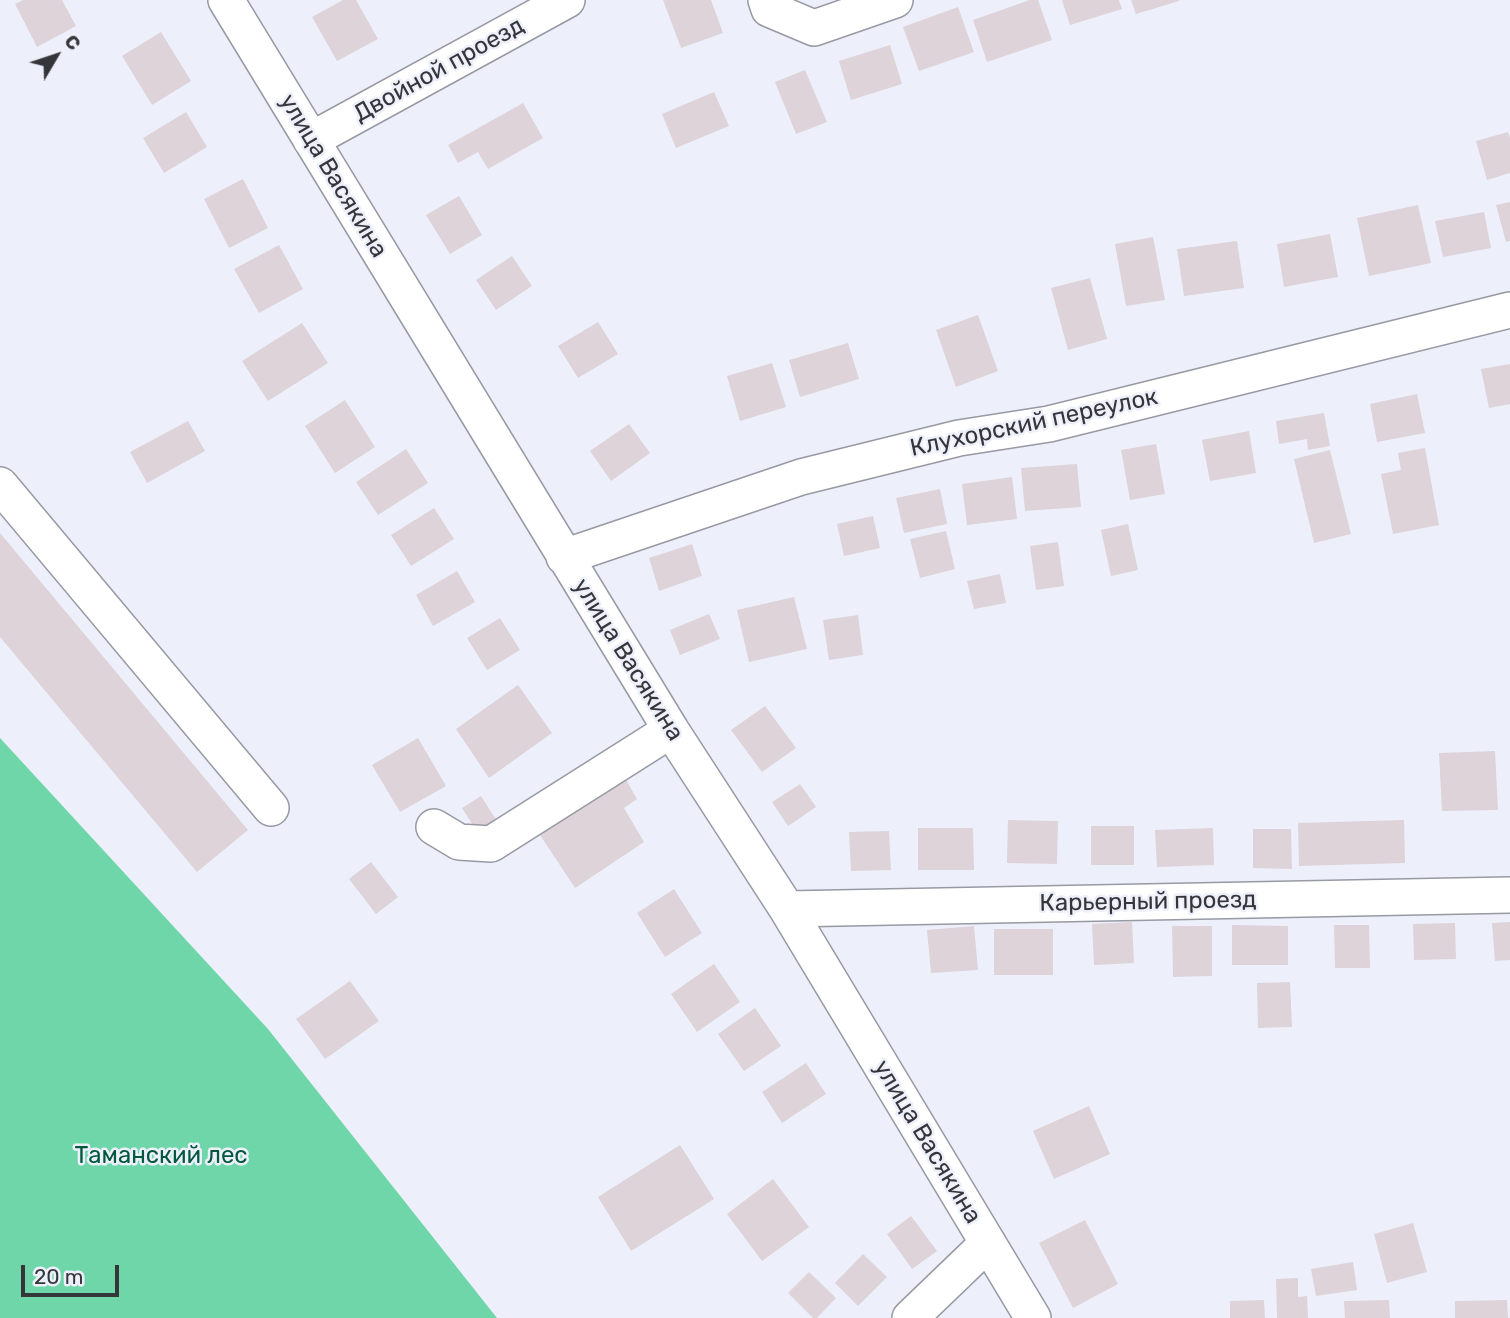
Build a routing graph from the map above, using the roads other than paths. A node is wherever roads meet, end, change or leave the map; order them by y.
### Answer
1 (226, 0) edge
2 (567, 0) edge
3 (766, 0) edge
4 (895, 0) edge
5 (311, 140) junction
6 (1510, 310) edge
7 (0, 485) edge
8 (564, 557) junction
9 (671, 730) junction
10 (271, 808) dead end
11 (434, 827) dead end
12 (1510, 895) edge
13 (787, 909) junction
14 (988, 1243) junction
15 (910, 1318) edge
16 (1033, 1318) edge

1 - 5 street, улица Васякина
2 - 5 street, Двойной проезд
3 - 4 street
5 - 8 street, улица Васякина
6 - 8 street, Клухорский переулок
7 - 10 street
8 - 9 street, улица Васякина
9 - 11 street
9 - 13 street, улица Васякина
12 - 13 street, Карьерный проезд
13 - 14 street, улица Васякина
14 - 15 street
14 - 16 street, улица Васякина

